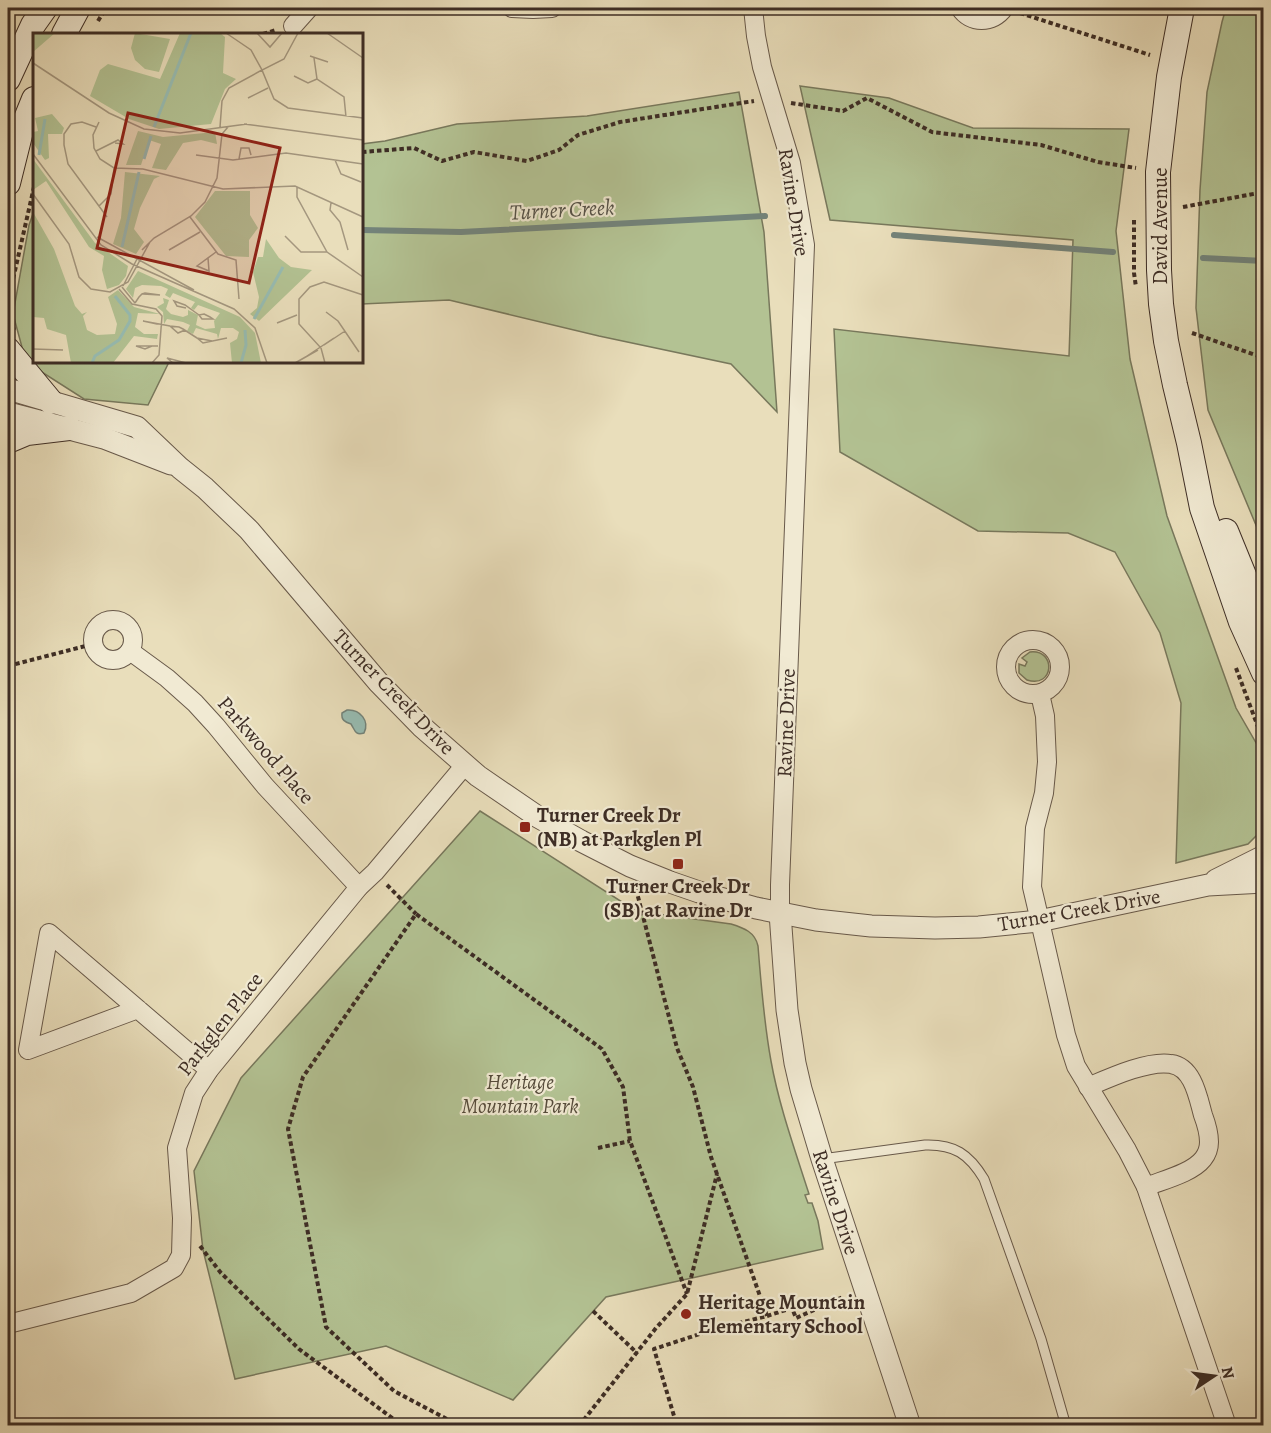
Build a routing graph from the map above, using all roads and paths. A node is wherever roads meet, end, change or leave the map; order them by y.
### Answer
1 (45, 8) edge
2 (78, 8) edge
3 (309, 8) edge
4 (512, 8) edge
5 (552, 8) edge
6 (753, 8) edge
7 (960, 8) edge
8 (1182, 8) edge
9 (1009, 9) edge
10 (293, 26) dead end
11 (65, 33) edge
12 (1150, 55) dead end
13 (8, 79) edge
14 (772, 100) junction
15 (33, 101) edge
16 (363, 152) edge
17 (1136, 168) dead end
18 (8, 183) edge
19 (33, 191) edge
20 (1263, 192) edge
21 (1183, 207) dead end
22 (1192, 333) dead end
23 (11, 342) edge
24 (1263, 358) edge
25 (8, 389) edge
26 (51, 402) junction
27 (8, 413) edge
28 (69, 428) junction
29 (8, 441) edge
30 (1190, 443) junction
31 (180, 468) junction
32 (1263, 624) edge
33 (93, 645) junction
34 (130, 651) junction
35 (8, 666) edge
36 (1263, 674) edge
37 (1040, 694) dead end
38 (465, 765) junction
39 (1263, 856) edge
40 (1263, 882) edge
41 (385, 883) dead end
42 (1208, 885) junction
43 (359, 887) junction
44 (636, 888) dead end
45 (780, 913) junction
46 (416, 914) junction
47 (1040, 921) junction
48 (138, 1009) junction
49 (209, 1070) junction
50 (1088, 1087) junction
51 (630, 1141) junction
52 (598, 1148) dead end
53 (822, 1159) junction
54 (717, 1173) junction
55 (1146, 1187) junction
56 (199, 1244) dead end
57 (687, 1294) junction
58 (843, 1297) dead end
59 (593, 1311) dead end
60 (767, 1316) junction
61 (8, 1324) edge
62 (637, 1353) junction
63 (402, 1425) edge
64 (460, 1425) edge
65 (579, 1425) edge
66 (677, 1425) edge
67 (910, 1425) edge
68 (1066, 1425) edge
69 (1227, 1425) edge

1 - 13 main road
2 - 11 main road
3 - 10 street
4 - 5 street
6 - 14 street, Ravine Drive
7 - 9 street
8 - 30 main road, David Avenue
9 - 12 path
14 - 16 path
14 - 17 path
14 - 45 street, Ravine Drive
15 - 18 main road
19 - 23 path
20 - 21 path
22 - 24 path
23 - 26 main road
25 - 26 street, Turner Creek Drive
26 - 31 street, Turner Creek Drive
27 - 28 street, Turner Creek Drive
28 - 29 main road
28 - 31 street, Turner Creek Drive
30 - 32 main road, David Avenue
30 - 36 main road, David Avenue
31 - 38 street, Turner Creek Drive
33 - 34 street
33 - 34 street
33 - 35 path
34 - 43 street, Parkwood Place
37 - 47 street
38 - 43 street, Parkglen Place
38 - 45 street, Turner Creek Drive
39 - 42 street
40 - 42 street
41 - 46 path
42 - 47 street, Turner Creek Drive
43 - 49 street, Parkglen Place
44 - 54 path
45 - 47 street, Turner Creek Drive
45 - 53 street, Ravine Drive
46 - 51 path
46 - 64 path
47 - 50 street
48 - 48 street
48 - 49 street
49 - 61 street, Parkglen Place
50 - 55 street
50 - 55 street
51 - 52 path
51 - 57 path
53 - 67 street, Ravine Drive
53 - 68 lane
54 - 57 path
54 - 60 path
55 - 69 street
56 - 63 path
57 - 62 path
58 - 60 path
59 - 62 path
60 - 66 path
62 - 65 path

